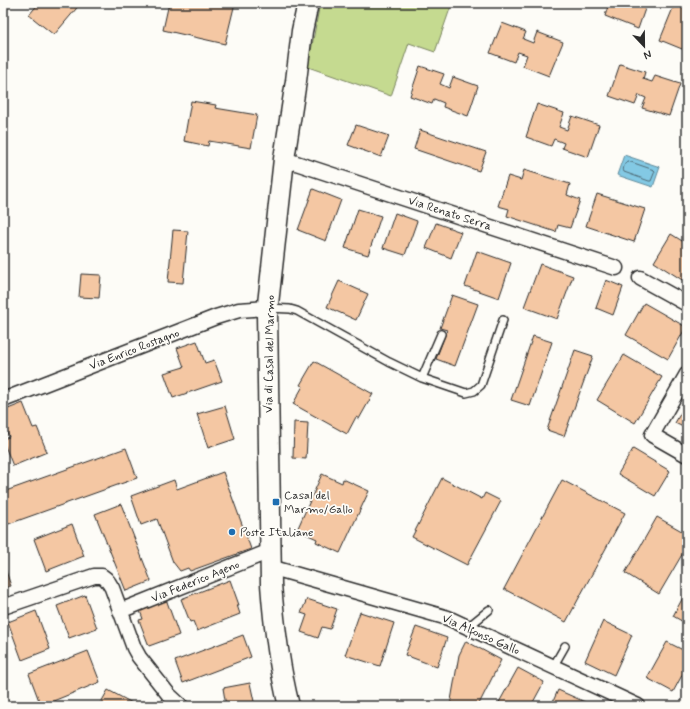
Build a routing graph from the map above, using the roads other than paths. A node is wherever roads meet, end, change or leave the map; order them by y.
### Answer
1 (308, 3) edge
2 (284, 159) junction
3 (616, 268) dead end
4 (640, 278) dead end
5 (687, 304) edge
6 (267, 308) junction
7 (502, 320) dead end
8 (441, 334) dead end
9 (687, 374) edge
10 (422, 378) junction
11 (3, 400) edge
12 (687, 455) edge
13 (270, 559) junction
14 (3, 608) edge
15 (490, 610) dead end
16 (120, 611) junction
17 (468, 627) junction
18 (565, 646) dead end
19 (553, 667) junction
20 (180, 706) edge
21 (289, 706) edge
22 (638, 706) edge

1 - 2 main road, Via di Casal del Marmo
2 - 3 street, Via Renato Serra
2 - 6 main road, Via di Casal del Marmo
4 - 5 street
6 - 10 lane
6 - 11 street, Via Enrico Rostagno
6 - 13 main road, Via di Casal del Marmo
7 - 10 lane
8 - 10 lane
9 - 12 street
13 - 16 street, Via Federico Ageno
13 - 17 street, Via Alfonso Gallo
13 - 21 main road, Via di Casal del Marmo
14 - 16 street
15 - 17 lane
16 - 20 street
17 - 19 street, Via Alfonso Gallo
18 - 19 lane
19 - 22 street, Via Alfonso Gallo

